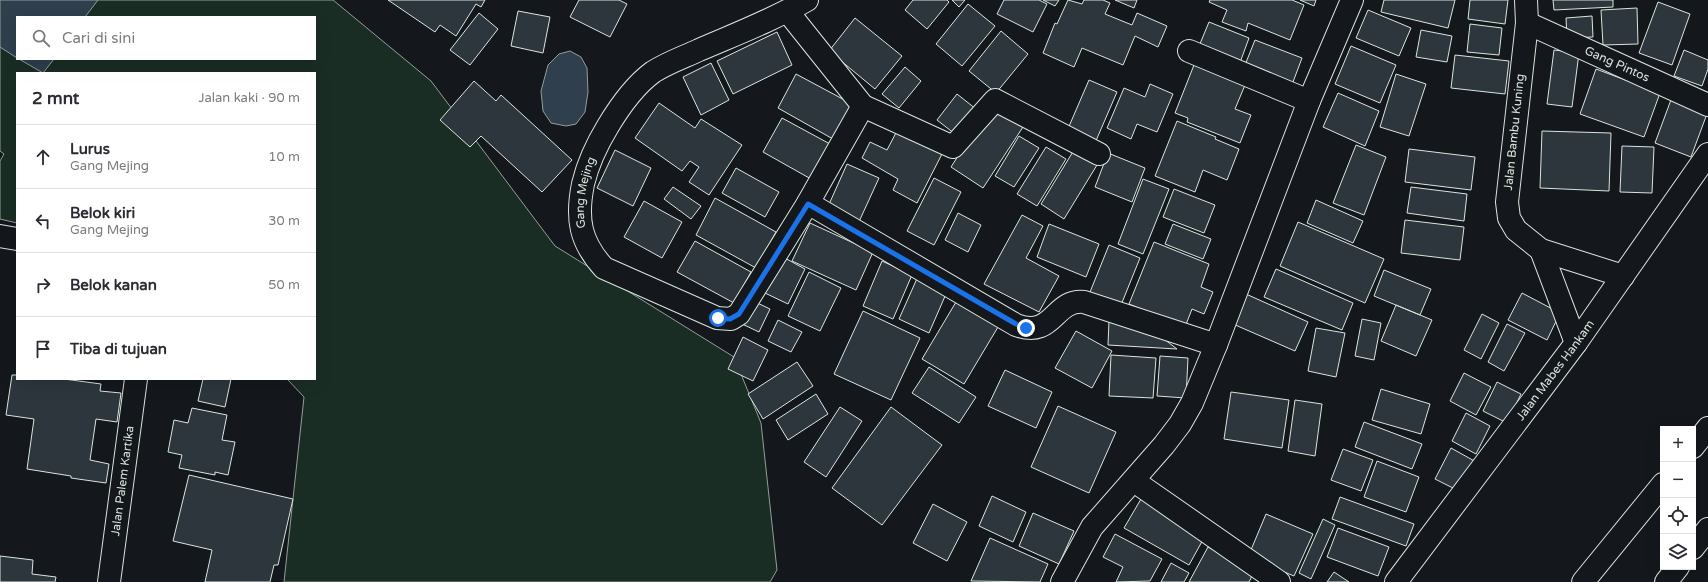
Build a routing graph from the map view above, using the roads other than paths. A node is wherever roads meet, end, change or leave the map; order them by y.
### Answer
1 (807, 0) edge
2 (1352, 0) edge
3 (1526, 0) edge
4 (788, 12) junction
5 (1526, 23) junction
6 (1188, 51) dead end
7 (1309, 101) junction
8 (1708, 105) edge
9 (863, 106) junction
10 (1099, 154) dead end
11 (1708, 154) edge
12 (1708, 183) edge
13 (808, 204) junction
14 (1653, 234) junction
15 (0, 236) edge
16 (16, 239) edge
17 (1541, 250) junction
18 (1623, 276) junction
19 (1576, 342) junction
20 (1216, 345) junction
21 (136, 380) edge
22 (1708, 428) edge
23 (1696, 443) edge
24 (1134, 481) junction
25 (1660, 488) edge
26 (1708, 530) edge
27 (1696, 544) edge
28 (1676, 570) edge
29 (109, 582) edge
30 (1062, 582) edge
31 (1279, 582) edge
32 (1396, 582) edge
33 (1583, 582) edge
34 (1666, 582) edge

1 - 4 main road, Gang Mejing
2 - 7 main road
3 - 5 main road, Jalan Bambu Kuning
4 - 9 main road
4 - 13 main road, Gang Mejing
5 - 8 main road, Gang Pintos
5 - 17 main road, Jalan Bambu Kuning
6 - 7 main road
7 - 20 main road
9 - 10 main road
9 - 13 main road, Gang Mejing
11 - 14 main road, Jalan Mabes Hankam
12 - 14 main road
13 - 20 main road
14 - 18 main road, Jalan Mabes Hankam
15 - 16 main road
17 - 18 main road, Jalan Bambu Kuning
17 - 19 main road
18 - 19 main road, Jalan Mabes Hankam
19 - 32 main road, Jalan Mabes Hankam
20 - 24 main road
21 - 29 main road, Jalan Palem Kartika
22 - 23 main road
24 - 30 main road
24 - 31 main road
25 - 33 main road
26 - 27 main road
28 - 34 main road

